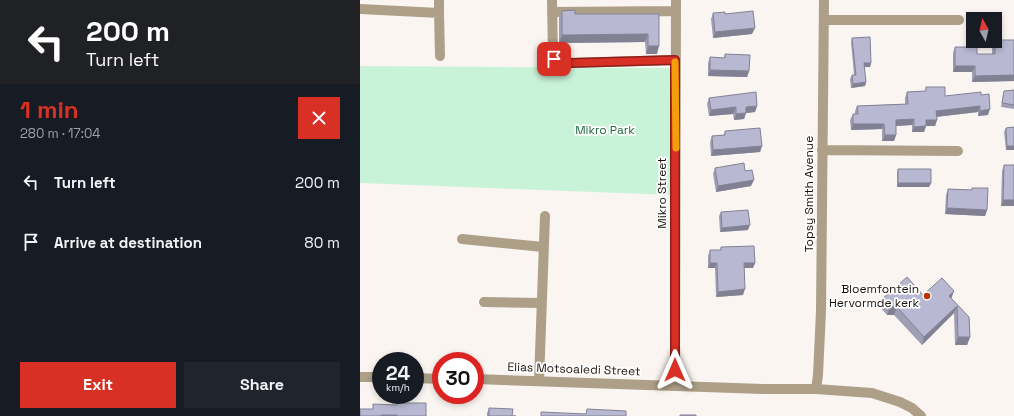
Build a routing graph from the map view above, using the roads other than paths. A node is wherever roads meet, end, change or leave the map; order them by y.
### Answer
1 (439, 0) edge
2 (552, 0) edge
3 (676, 0) edge
4 (824, 0) edge
5 (360, 9) edge
6 (676, 11) junction
7 (552, 12) junction
8 (439, 13) junction
9 (824, 20) junction
10 (959, 20) dead end
11 (440, 56) dead end
12 (675, 60) junction
13 (822, 150) junction
14 (958, 151) dead end
15 (545, 216) dead end
16 (462, 239) dead end
17 (543, 247) junction
18 (484, 302) dead end
19 (541, 303) junction
20 (360, 376) edge
21 (372, 377) edge
22 (484, 379) edge
23 (539, 381) junction
24 (674, 386) junction
25 (816, 389) junction
26 (921, 416) edge

1 - 8 street
2 - 7 street
3 - 6 street, Mikro Street
4 - 9 street, Topsy Smith Avenue
5 - 8 street
6 - 7 street
6 - 12 street, Mikro Street
7 - 12 street
8 - 11 street
9 - 10 street
9 - 13 street, Topsy Smith Avenue
12 - 24 street, Mikro Street
13 - 14 street
13 - 25 street, Topsy Smith Avenue
15 - 17 street
16 - 17 street
17 - 19 street
18 - 19 street
19 - 23 street
20 - 21 street
22 - 23 street, Elias Motsoaledi Street
23 - 24 street, Elias Motsoaledi Street
24 - 25 street, Elias Motsoaledi Street
25 - 26 street, Elias Motsoaledi Street

